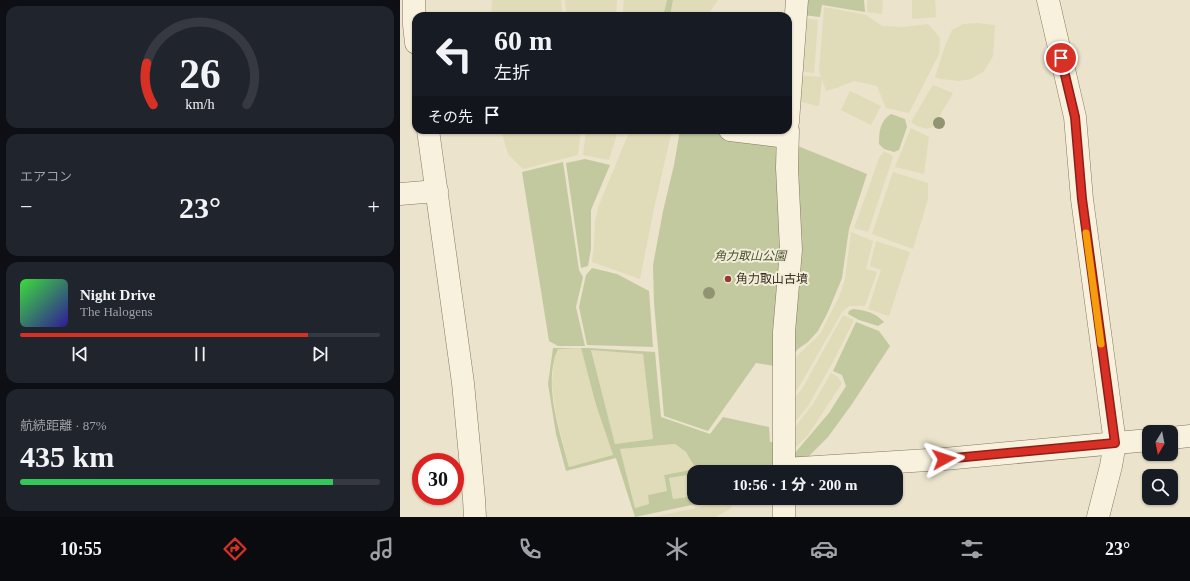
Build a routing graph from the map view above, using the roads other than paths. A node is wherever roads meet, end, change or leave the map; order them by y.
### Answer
1 (414, 0) edge
2 (797, 0) edge
3 (1048, 0) edge
4 (414, 12) edge
5 (792, 72) edge
6 (429, 134) edge
7 (788, 134) edge
8 (437, 191) junction
9 (400, 194) edge
10 (1190, 436) edge
11 (1178, 437) edge
12 (1142, 441) edge
13 (1115, 443) junction
14 (784, 465) edge
15 (864, 465) edge
16 (784, 505) edge
17 (475, 517) edge
18 (784, 517) edge
19 (1098, 517) edge

1 - 4 street
2 - 5 street
3 - 13 street
6 - 8 street
7 - 14 street
8 - 9 street
8 - 17 street
10 - 11 street
12 - 13 street
13 - 15 street
13 - 19 street
16 - 18 street

